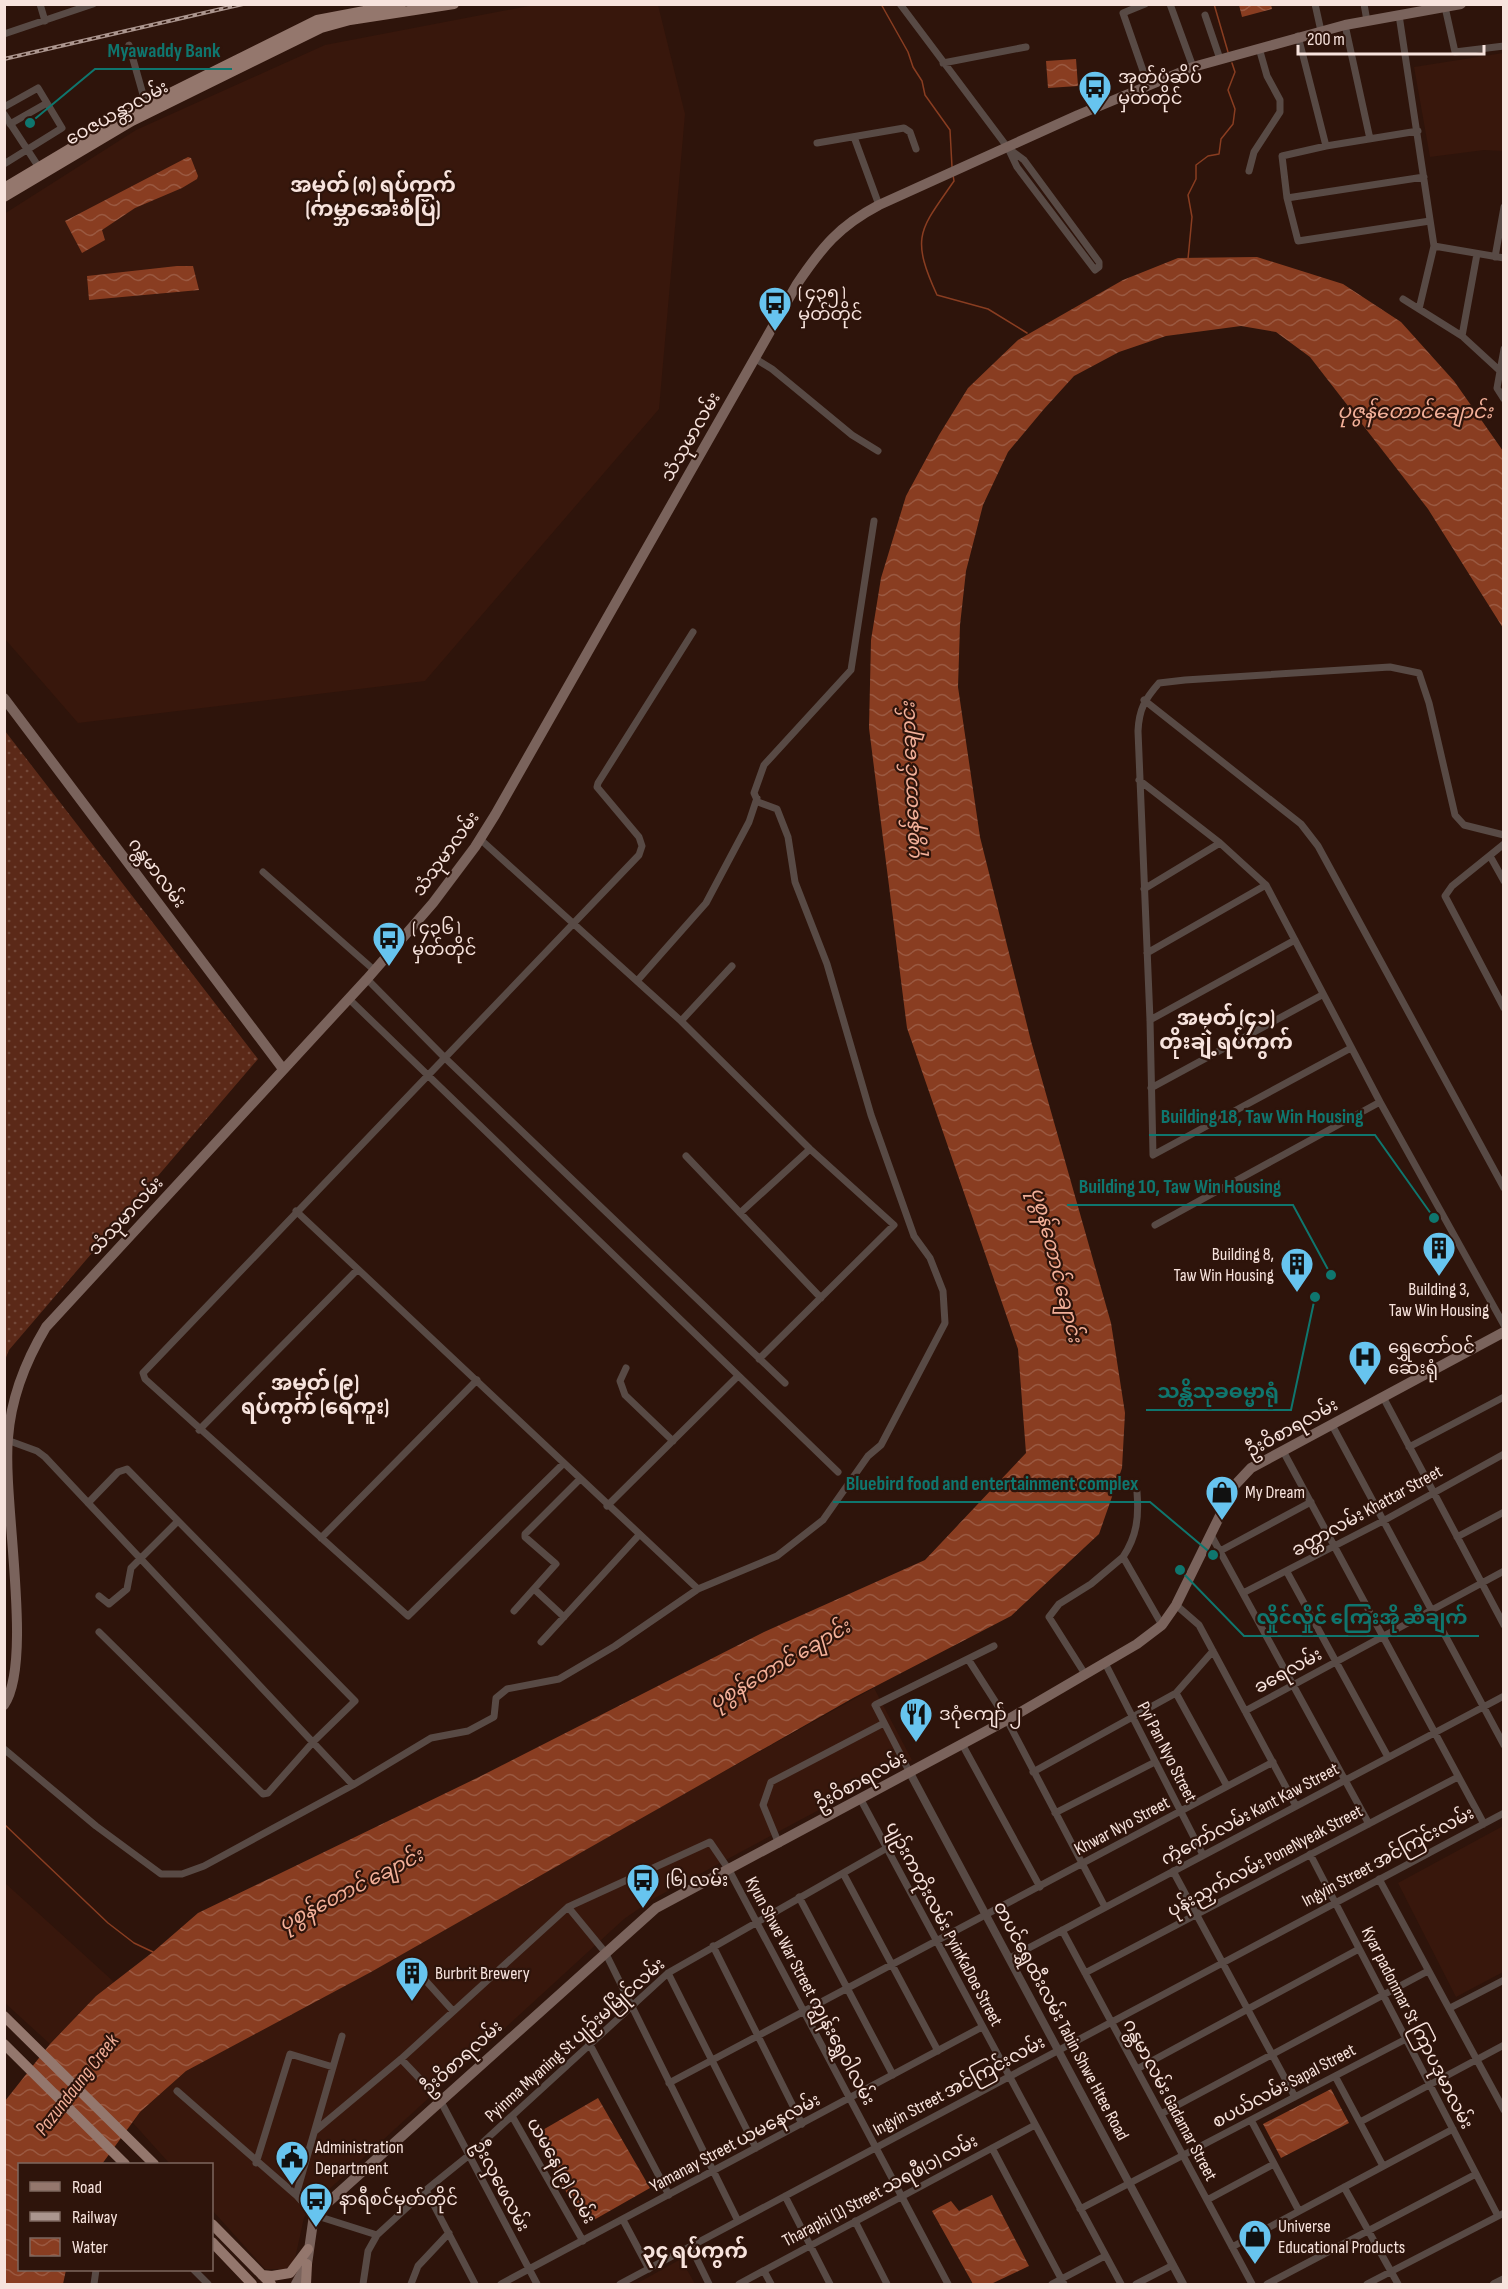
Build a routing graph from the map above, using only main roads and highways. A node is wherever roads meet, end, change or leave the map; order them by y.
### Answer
1 (401, 4) edge
2 (453, 4) edge
3 (1461, 4) edge
4 (41, 170) junction
5 (4, 188) edge
6 (4, 197) edge
7 (4, 698) edge
8 (283, 1069) junction
9 (1503, 1332) edge
10 (4, 1705) edge
11 (4, 2016) edge
12 (4, 2044) edge
13 (124, 2163) edge
14 (153, 2163) edge
15 (213, 2225) edge
16 (213, 2243) edge
17 (308, 2249) junction
18 (213, 2251) edge
19 (307, 2264) junction
20 (262, 2275) junction
21 (244, 2284) edge
22 (252, 2284) edge
23 (271, 2284) edge
24 (296, 2284) edge
25 (306, 2284) edge

1 - 4 main road, ဝေဇယန္တာလမ်း
2 - 4 main road, ဝေဇယန္တာလမ်း
3 - 8 main road, သံသုမာလမ်း
4 - 5 main road, ဝေဇယန္တာလမ်း
4 - 6 main road, ဝေဇယန္တာလမ်း
7 - 8 main road, ဂန္တမာလမ်း
8 - 10 main road, သံသုမာလမ်း
9 - 17 main road, ဦးဝိစာရလမ်း
11 - 14 main road
12 - 13 main road
15 - 20 main road
16 - 22 main road
17 - 19 main road
17 - 20 main road
18 - 21 main road
19 - 24 main road
19 - 25 main road
20 - 23 main road

